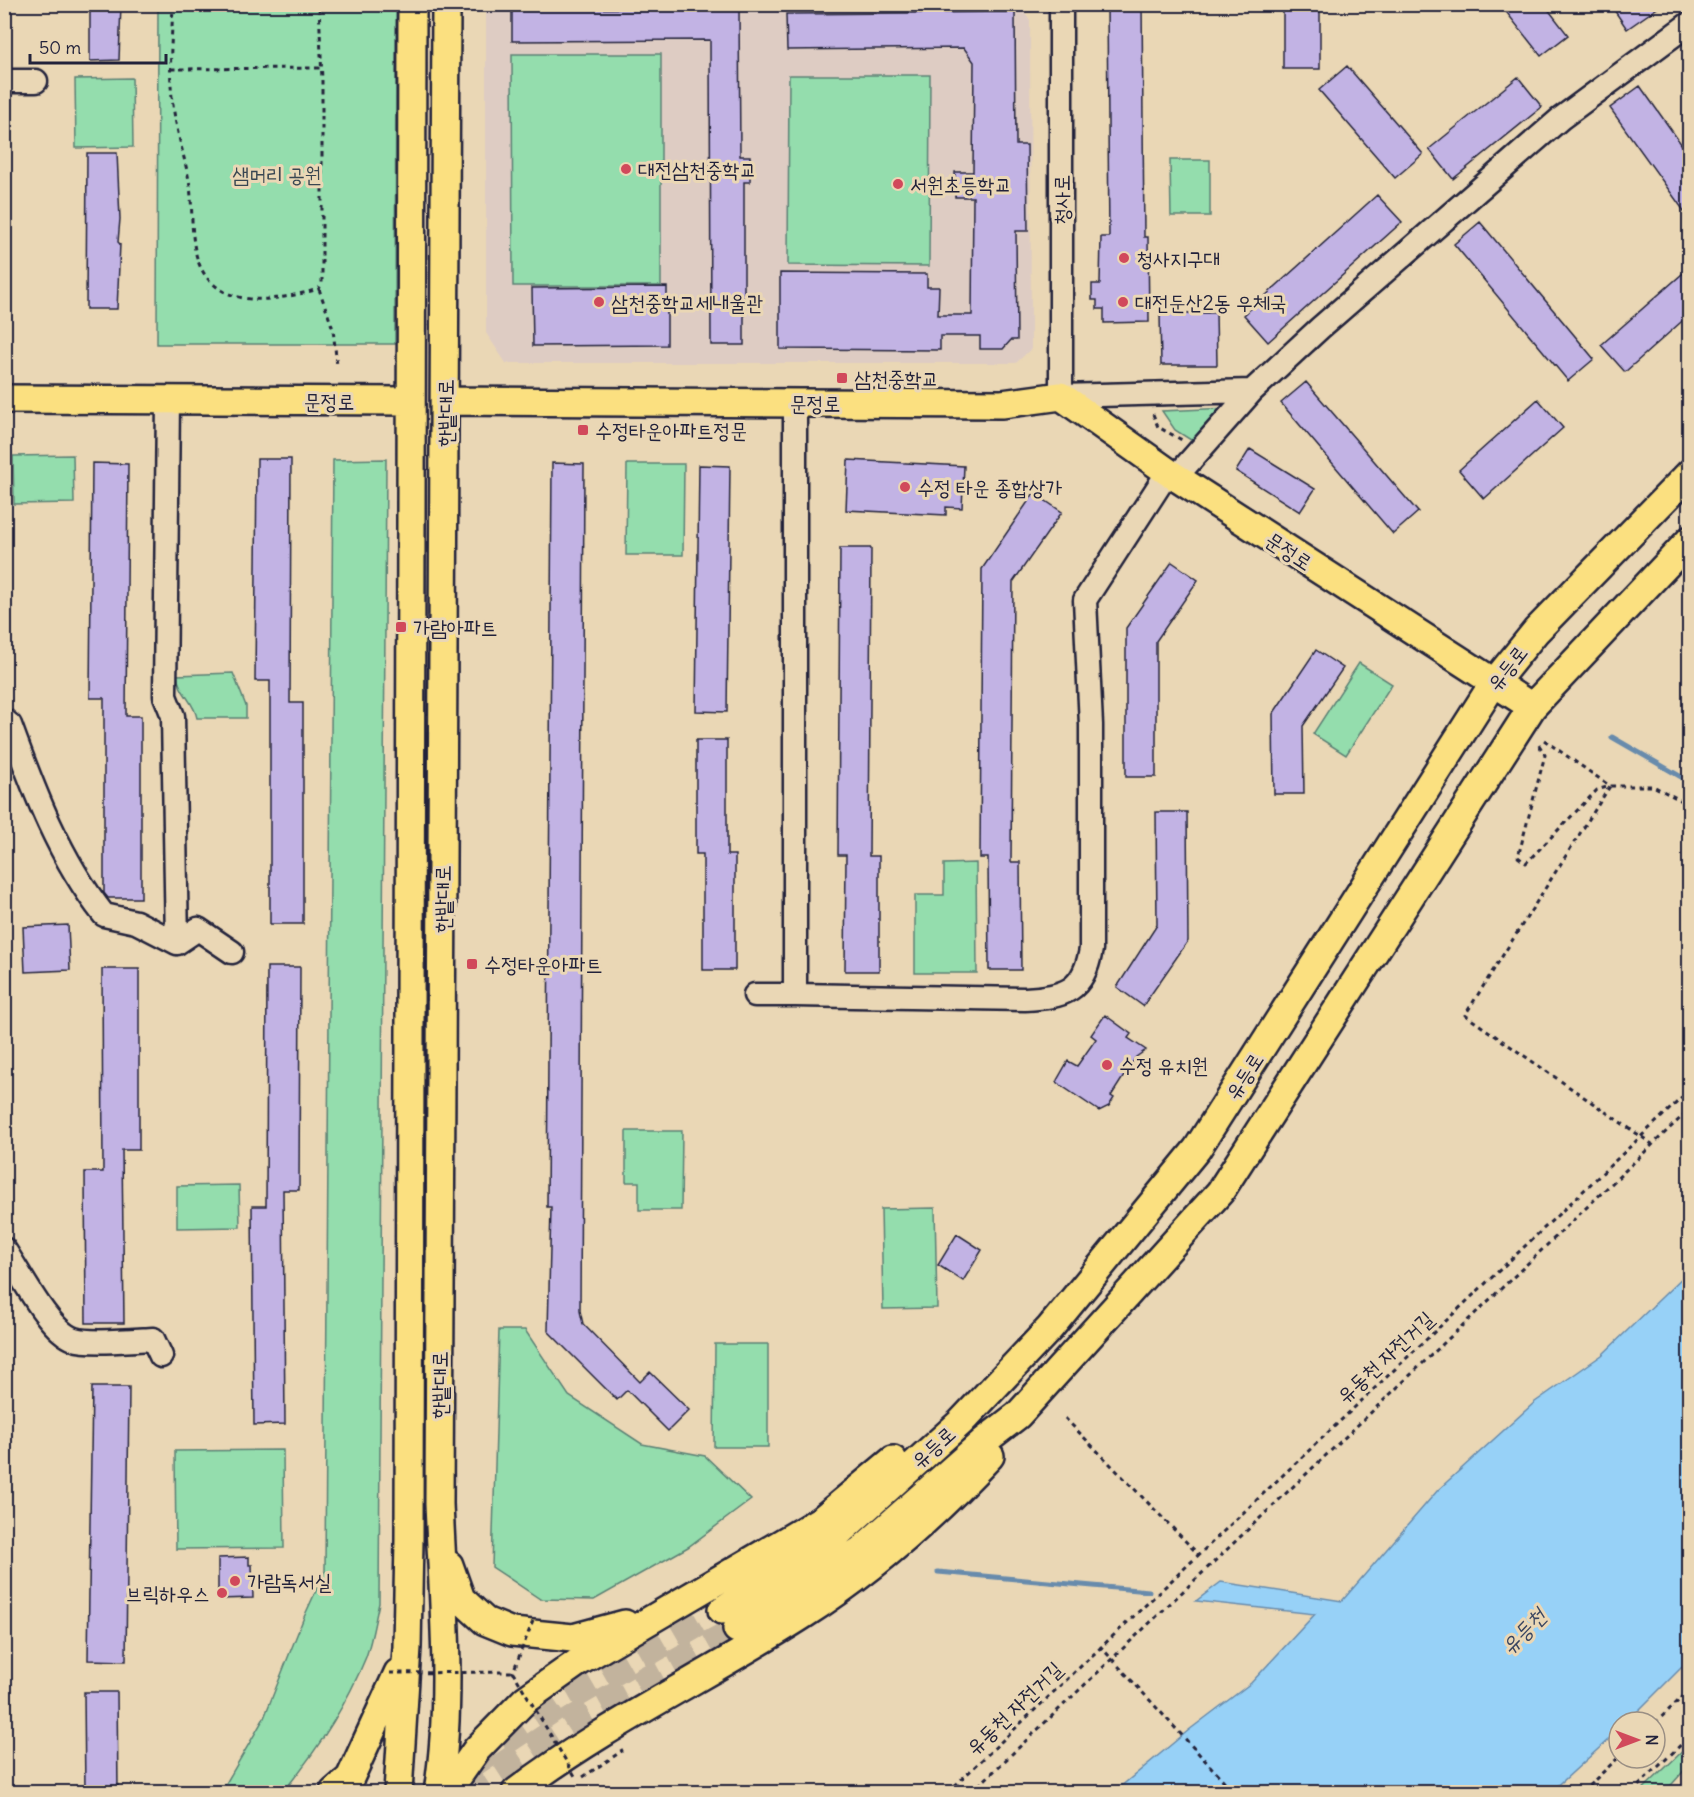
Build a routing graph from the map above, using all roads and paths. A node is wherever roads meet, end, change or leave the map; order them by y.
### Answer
1 (173, 4) edge
2 (319, 4) edge
3 (412, 4) edge
4 (446, 4) edge
5 (1061, 4) edge
6 (1689, 23) edge
7 (321, 68) junction
8 (171, 69) junction
9 (4, 81) edge
10 (36, 81) dead end
11 (319, 289) junction
12 (337, 366) dead end
13 (1252, 391) junction
14 (1061, 396) junction
15 (4, 399) edge
16 (168, 400) junction
17 (411, 401) junction
18 (445, 401) junction
19 (795, 403) junction
20 (1152, 412) dead end
21 (1191, 444) dead end
22 (1689, 473) edge
23 (1172, 474) junction
24 (1689, 540) edge
25 (1493, 684) junction
26 (1532, 707) junction
27 (4, 720) edge
28 (1544, 740) dead end
29 (1539, 745) dead end
30 (1610, 786) junction
31 (1689, 805) edge
32 (177, 943) junction
33 (232, 952) dead end
34 (755, 995) dead end
35 (795, 995) junction
36 (1689, 1090) edge
37 (1689, 1108) edge
38 (1641, 1136) junction
39 (1652, 1144) junction
40 (4, 1249) edge
41 (161, 1356) dead end
42 (998, 1386) junction
43 (1018, 1415) junction
44 (1065, 1418) dead end
45 (439, 1504) junction
46 (1198, 1554) junction
47 (677, 1605) junction
48 (533, 1621) dead end
49 (1100, 1646) junction
50 (407, 1647) junction
51 (1113, 1659) junction
52 (390, 1672) dead end
53 (513, 1672) junction
54 (1689, 1690) edge
55 (1667, 1711) edge
56 (1689, 1736) edge
57 (444, 1759) junction
58 (1607, 1768) edge
59 (575, 1776) dead end
60 (334, 1792) edge
61 (398, 1792) edge
62 (419, 1792) edge
63 (438, 1792) edge
64 (447, 1792) edge
65 (516, 1792) edge
66 (948, 1792) edge
67 (972, 1792) edge
68 (1234, 1792) edge
69 (1582, 1792) edge
70 (1632, 1792) edge

1 - 8 path
2 - 7 path
3 - 17 main road, 한밭대로
4 - 18 main road, 한밭대로
5 - 14 street, 청사로
6 - 13 street
7 - 8 path
7 - 11 path
8 - 11 path
9 - 10 street
11 - 12 path
13 - 14 street
13 - 23 street
14 - 19 main road, 문정로
14 - 23 main road, 문정로
15 - 16 main road, 문정로
16 - 17 main road, 문정로
16 - 32 street
17 - 18 street, 문정로
17 - 50 main road, 한밭대로
18 - 19 main road, 문정로
18 - 45 main road, 한밭대로
19 - 35 street
20 - 21 path
22 - 25 main road, 유등로
23 - 25 main road, 문정로
23 - 35 street
24 - 26 main road, 유등로
25 - 26 main road, 문정로
25 - 42 main road, 유등로
26 - 43 main road, 유등로
27 - 32 street
28 - 30 path
29 - 30 path
30 - 31 path
30 - 38 path
32 - 33 street
34 - 35 street
36 - 38 path, 유동천 자전거길
37 - 39 path
38 - 39 path
38 - 46 path, 유동천 자전거길
39 - 51 path
40 - 41 street
42 - 43 main road, 유등로
42 - 47 main road
43 - 65 main road
44 - 46 path
45 - 47 main road
45 - 57 main road, 한밭대로
46 - 49 path, 유동천 자전거길
47 - 64 main road
48 - 53 path, bridge
49 - 51 path
49 - 66 path, 유동천 자전거길
50 - 60 main road
50 - 61 main road, 한밭대로
51 - 67 path
51 - 68 path
52 - 53 path, bridge
53 - 59 path, bridge
54 - 55 path
56 - 70 path
57 - 62 main road
57 - 63 main road, 한밭대로
58 - 69 path

